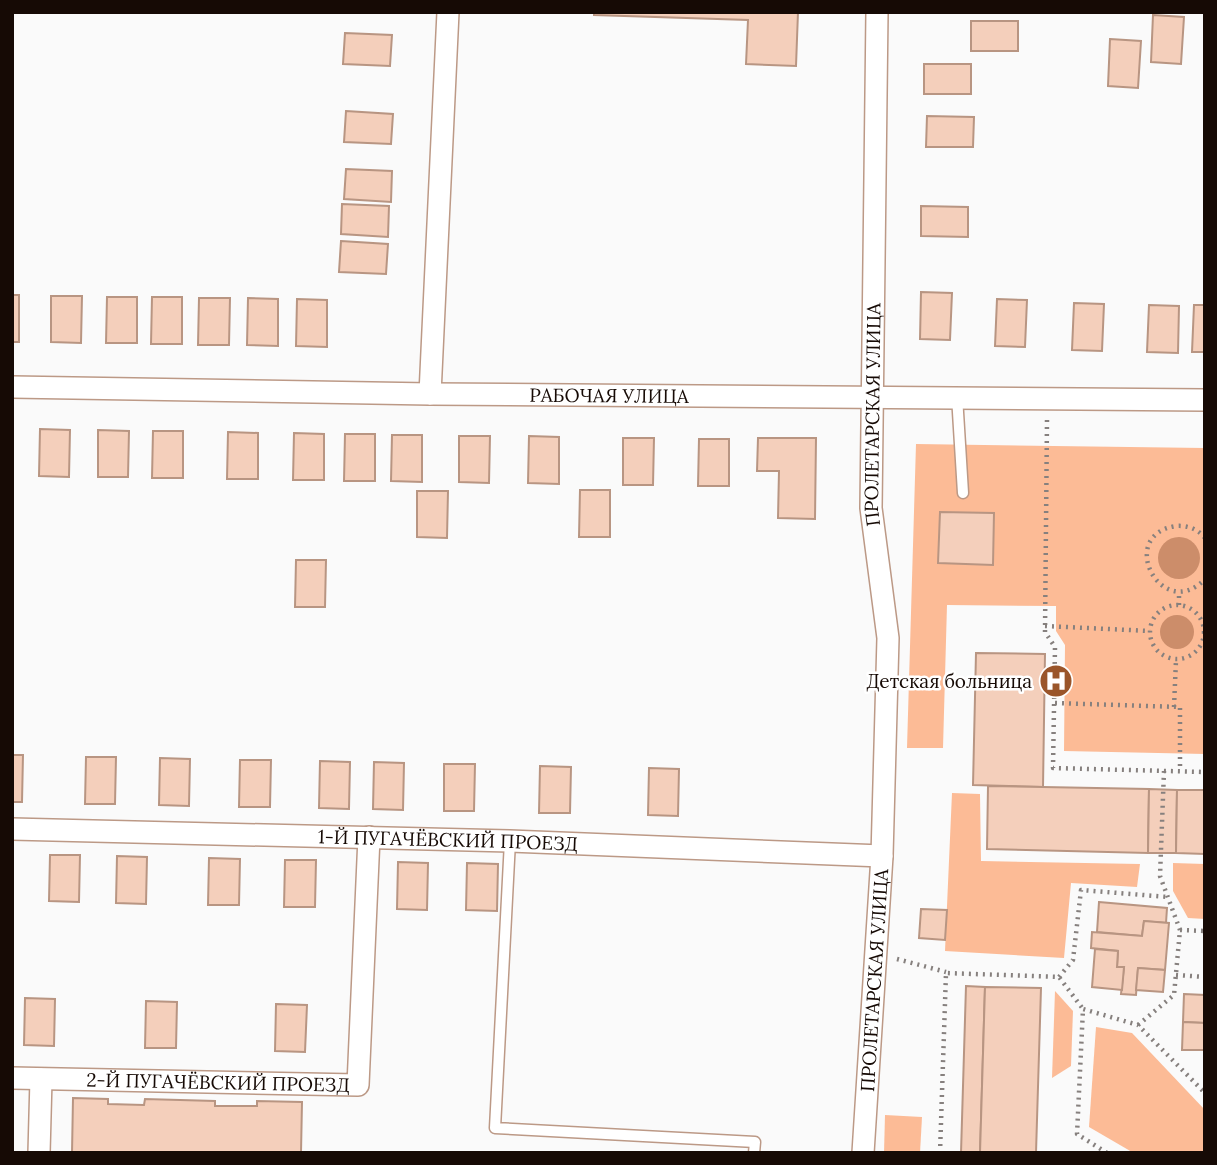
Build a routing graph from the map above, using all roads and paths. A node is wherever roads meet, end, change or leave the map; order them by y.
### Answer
1 (448, 12) edge
2 (877, 12) edge
3 (12, 387) edge
4 (430, 394) junction
5 (873, 395) junction
6 (957, 396) junction
7 (1048, 398) junction
8 (1205, 400) edge
9 (963, 493) dead end
10 (1205, 538) edge
11 (1205, 579) edge
12 (1179, 592) junction
13 (1179, 605) junction
14 (1045, 625) junction
15 (1150, 631) junction
16 (1205, 634) edge
17 (1176, 660) junction
18 (1055, 703) junction
19 (1174, 707) junction
20 (1164, 771) junction
21 (1180, 771) junction
22 (1205, 772) edge
23 (12, 829) edge
24 (369, 837) junction
25 (510, 841) junction
26 (882, 856) junction
27 (1168, 897) junction
28 (1180, 930) junction
29 (1205, 931) edge
30 (876, 956) junction
31 (946, 973) junction
32 (1176, 975) junction
33 (1205, 976) edge
34 (1059, 977) junction
35 (1083, 1009) junction
36 (1138, 1025) junction
37 (12, 1078) edge
38 (41, 1079) junction
39 (1205, 1093) edge
40 (39, 1153) edge
41 (754, 1153) edge
42 (863, 1153) edge
43 (940, 1153) edge
44 (1107, 1153) edge

1 - 4 street
2 - 5 street, ПРОЛЕТАРСКАЯ УЛИЦА
3 - 4 street, РАБОЧАЯ УЛИЦА
4 - 5 street, РАБОЧАЯ УЛИЦА
5 - 6 street, РАБОЧАЯ УЛИЦА
5 - 26 street, ПРОЛЕТАРСКАЯ УЛИЦА
6 - 7 street, РАБОЧАЯ УЛИЦА
6 - 9 lane
7 - 8 street, РАБОЧАЯ УЛИЦА
7 - 14 path
10 - 12 path
11 - 12 path
12 - 13 path
13 - 15 path
13 - 16 path
14 - 15 path
14 - 18 path
15 - 17 path
16 - 17 path
17 - 19 path
18 - 19 path
18 - 20 path
19 - 21 path
20 - 21 path
20 - 27 path
21 - 22 path
23 - 24 street, 1-Й ПУГАЧЁВСКИЙ ПРОЕЗД
24 - 25 street, 1-Й ПУГАЧЁВСКИЙ ПРОЕЗД
24 - 38 street, 2-Й ПУГАЧЁВСКИЙ ПРОЕЗД
25 - 26 street, 1-Й ПУГАЧЁВСКИЙ ПРОЕЗД
25 - 41 lane
26 - 30 street, ПРОЛЕТАРСКАЯ УЛИЦА
27 - 28 path
27 - 34 path
28 - 29 path
28 - 32 path
30 - 31 path
30 - 42 street, ПРОЛЕТАРСКАЯ УЛИЦА
31 - 34 path
31 - 43 path
32 - 33 path
32 - 36 path
34 - 35 path
35 - 36 path
35 - 44 path
36 - 39 path
37 - 38 street, 2-Й ПУГАЧЁВСКИЙ ПРОЕЗД
38 - 40 street

